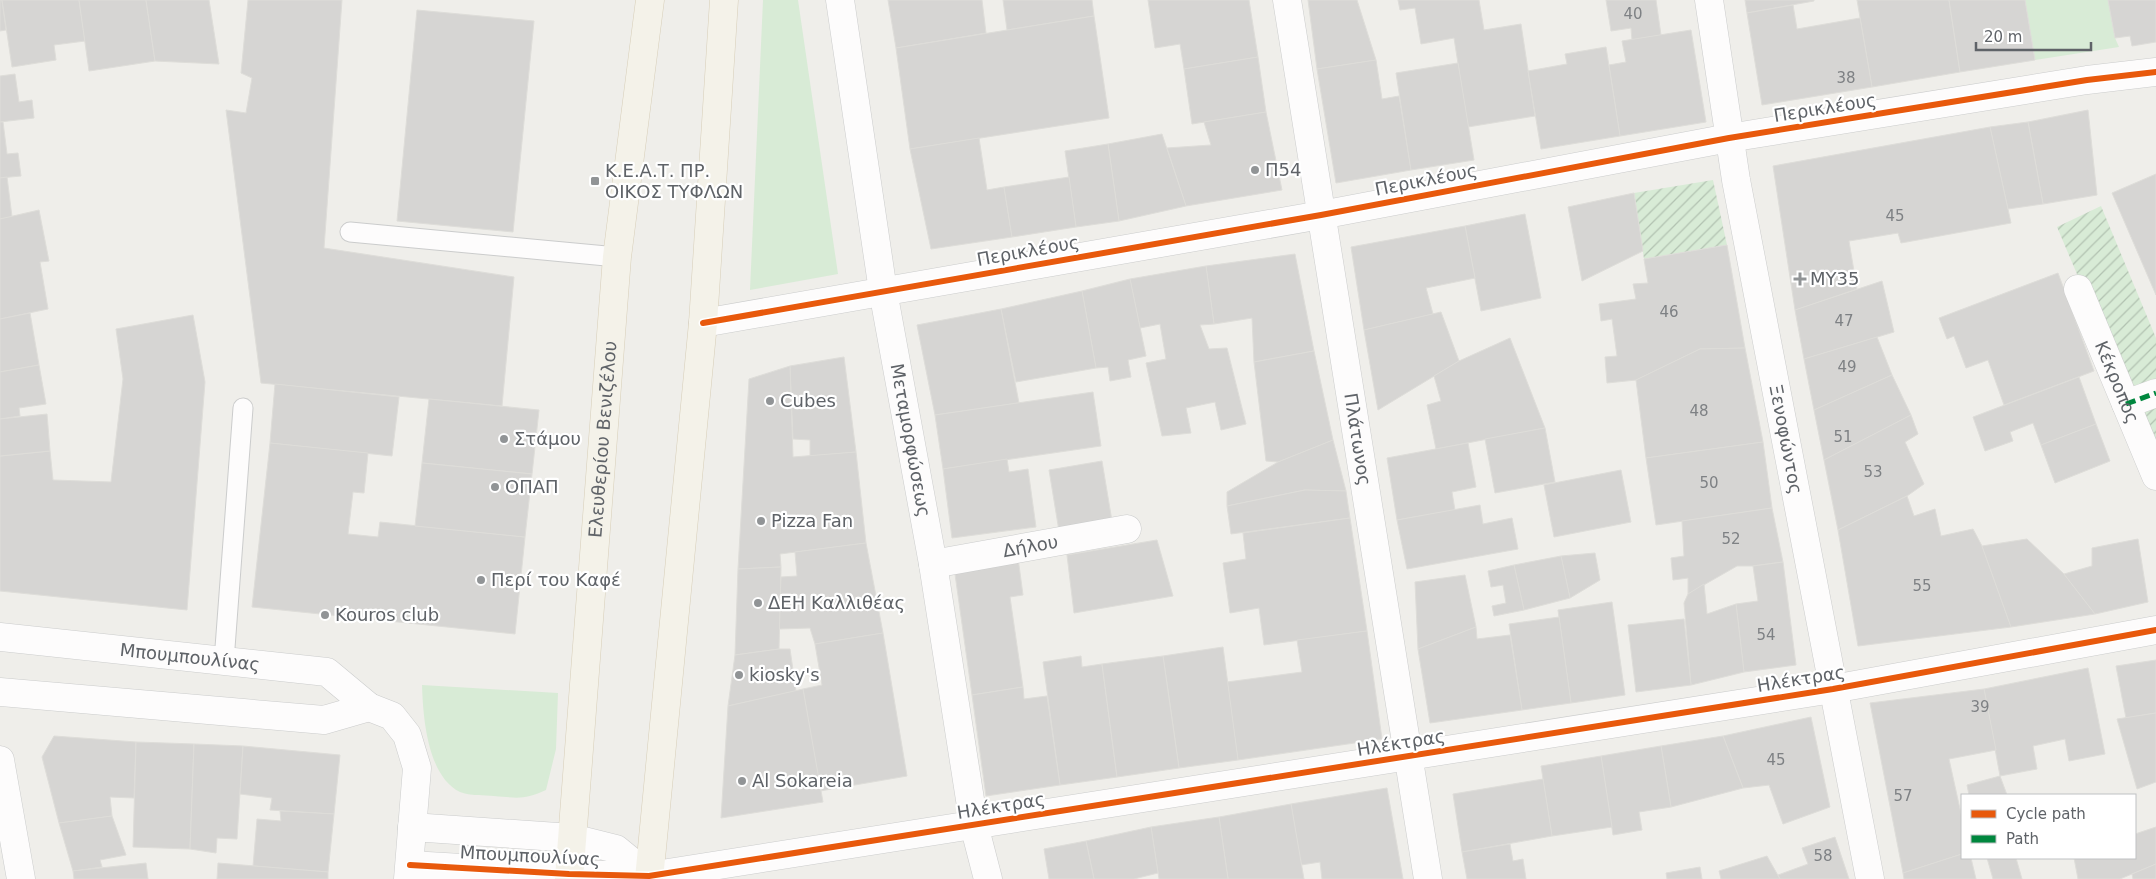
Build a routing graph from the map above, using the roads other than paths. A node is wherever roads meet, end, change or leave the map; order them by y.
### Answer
1 (650, 0) edge
2 (724, 0) edge
3 (840, 0) edge
4 (1287, 0) edge
5 (1709, 0) edge
6 (2153, 81) edge
7 (1729, 138) junction
8 (1321, 215) junction
9 (350, 232) dead end
10 (617, 257) junction
11 (2078, 289) dead end
12 (883, 291) junction
13 (703, 323) junction
14 (2156, 393) edge
15 (2126, 404) junction
16 (243, 408) dead end
17 (2156, 476) edge
18 (1127, 529) dead end
19 (933, 564) junction
20 (2156, 630) edge
21 (0, 636) edge
22 (224, 662) junction
23 (1833, 689) junction
24 (0, 692) edge
25 (369, 707) junction
26 (1409, 758) junction
27 (0, 760) edge
28 (974, 825) junction
29 (412, 827) junction
30 (572, 838) junction
31 (409, 872) edge
32 (569, 877) edge
33 (649, 878) edge
34 (22, 879) edge
35 (988, 879) edge
36 (1428, 879) edge
37 (1870, 879) edge

1 - 10 main road, Ελευθερίου Βενιζέλου
2 - 13 main road
3 - 12 street, Μεταμορφώσεως
4 - 8 street, Πλάτωνος
5 - 7 street, Ξενοφώντος
6 - 7 street, Περικλέους
7 - 8 street, Περικλέους
7 - 23 street, Ξενοφώντος
8 - 12 street, Περικλέους
8 - 26 street, Πλάτωνος
9 - 10 lane
10 - 30 main road, Ελευθερίου Βενιζέλου
11 - 15 street, Κέκροπος
12 - 13 street, Περικλέους
12 - 19 street, Μεταμορφώσεως
13 - 33 main road
14 - 15 street
15 - 17 street, Κέκροπος
16 - 22 lane
18 - 19 street, Δήλου
19 - 28 street, Μεταμορφώσεως
20 - 23 street, Ηλέκτρας
21 - 22 street, Μπουμπουλίνας
22 - 25 street, Μπουμπουλίνας
23 - 26 street, Ηλέκτρας
23 - 37 street, Ξενοφώντος
24 - 25 street
25 - 29 street, Μπουμπουλίνας
26 - 28 street, Ηλέκτρας
26 - 36 street, Πλάτωνος
27 - 34 street
28 - 33 street, Ηλέκτρας
28 - 35 street, Μεταμορφώσεως
29 - 30 street, Μπουμπουλίνας
29 - 31 street
30 - 32 main road, Ελευθερίου Βενιζέλου
30 - 33 street, Μπουμπουλίνας
31 - 32 street, Μπουμπουλίνας
32 - 33 street, Μπουμπουλίνας

